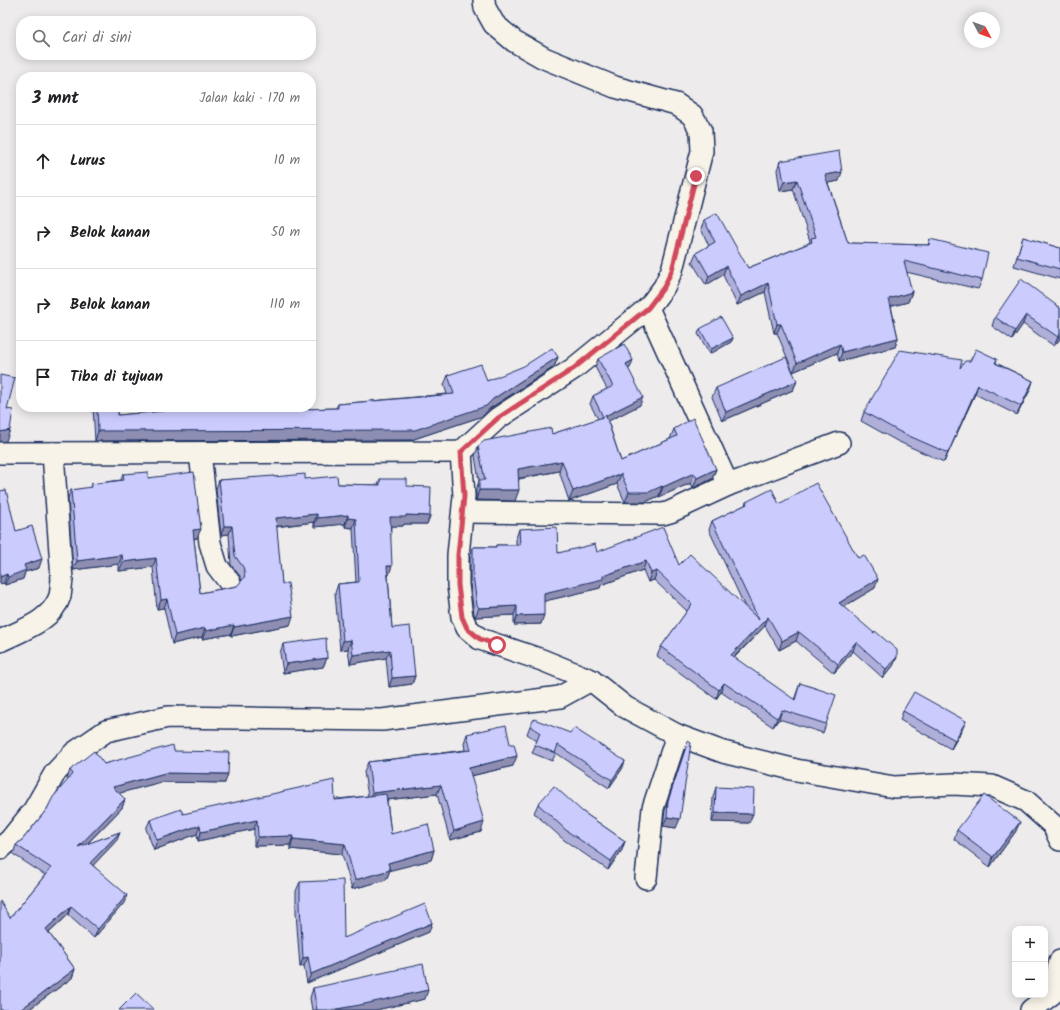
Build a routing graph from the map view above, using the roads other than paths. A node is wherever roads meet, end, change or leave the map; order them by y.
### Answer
1 (484, 0) edge
2 (648, 308) junction
3 (839, 444) dead end
4 (461, 452) junction
5 (0, 453) edge
6 (53, 453) junction
7 (200, 453) junction
8 (728, 484) junction
9 (463, 512) junction
10 (230, 583) dead end
11 (0, 641) edge
12 (591, 680) junction
13 (677, 735) junction
14 (1060, 840) edge
15 (0, 849) edge
16 (646, 878) dead end
17 (1060, 961) edge
18 (1050, 1002) edge
19 (1031, 1010) edge

1 - 2 street
2 - 4 street
2 - 8 street
3 - 8 street
4 - 7 street
4 - 9 street
5 - 6 street
6 - 7 street
6 - 11 street
7 - 10 street
8 - 9 street
9 - 12 street
12 - 13 street
12 - 15 street
13 - 14 street
13 - 16 street
17 - 18 street
18 - 19 street

